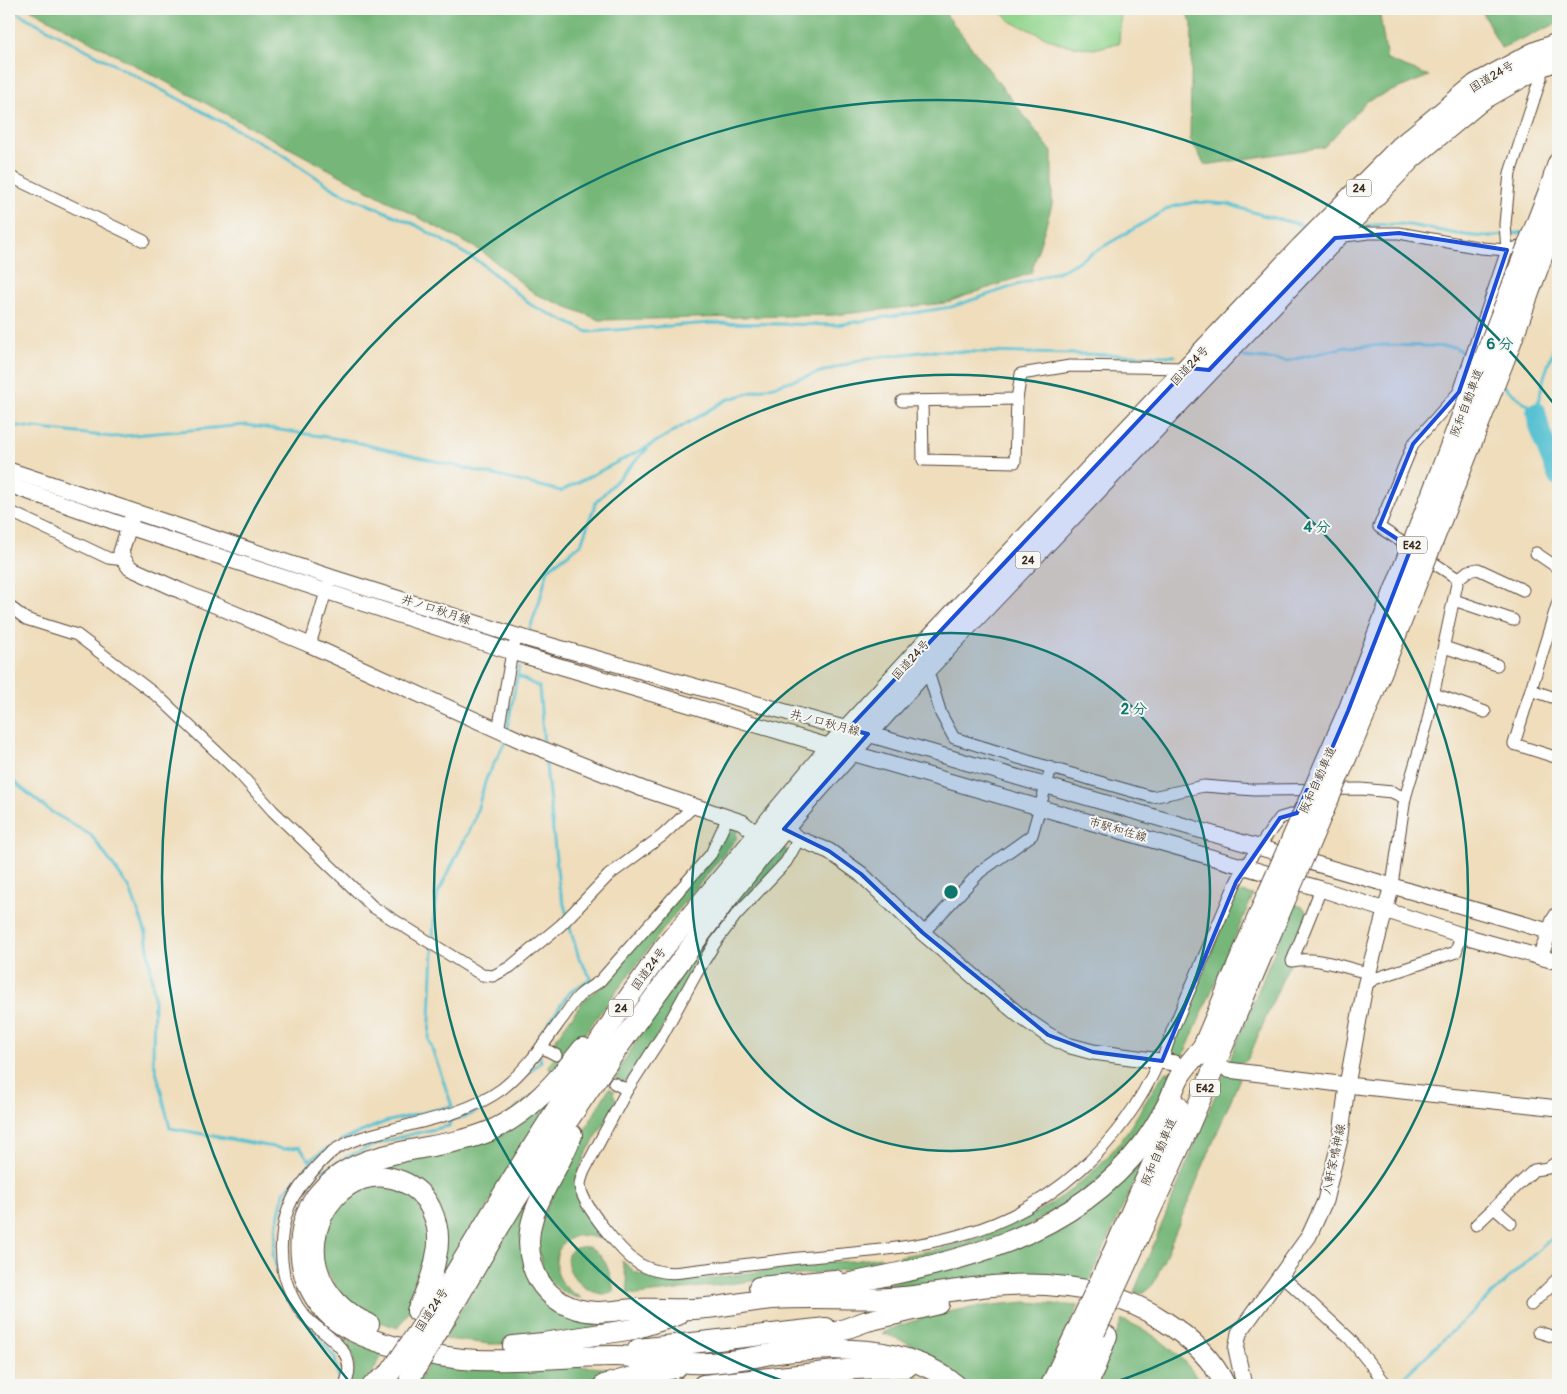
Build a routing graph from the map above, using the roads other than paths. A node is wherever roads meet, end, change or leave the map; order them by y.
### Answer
1 (1558, 43) edge
2 (1545, 60) edge
3 (1558, 163) edge
4 (9, 176) edge
5 (1558, 213) edge
6 (1311, 238) junction
7 (1335, 238) junction
8 (1558, 238) edge
9 (144, 241) dead end
10 (1506, 246) junction
11 (1188, 368) junction
12 (1209, 370) junction
13 (1017, 399) junction
14 (902, 400) dead end
15 (922, 400) junction
16 (9, 470) edge
17 (9, 485) edge
18 (133, 511) junction
19 (9, 512) edge
20 (129, 527) junction
21 (1536, 553) dead end
22 (124, 560) junction
23 (1558, 568) edge
24 (331, 576) junction
25 (1458, 579) junction
26 (1523, 590) dead end
27 (326, 592) junction
28 (1454, 600) junction
29 (1558, 602) edge
30 (9, 606) edge
31 (1513, 620) dead end
32 (518, 636) junction
33 (1553, 636) edge
34 (310, 645) junction
35 (1444, 647) junction
36 (512, 652) junction
37 (1497, 665) dead end
38 (924, 670) junction
39 (1531, 690) junction
40 (1434, 694) junction
41 (1558, 699) edge
42 (1485, 712) dead end
43 (498, 730) junction
44 (858, 732) junction
45 (831, 747) junction
46 (850, 753) junction
47 (1558, 758) edge
48 (1051, 768) junction
49 (1047, 787) junction
50 (1307, 790) junction
51 (1405, 798) junction
52 (694, 806) junction
53 (1041, 808) junction
54 (728, 817) junction
55 (791, 834) junction
56 (758, 835) junction
57 (1260, 846) junction
58 (1244, 867) junction
59 (1392, 885) junction
60 (1320, 888) junction
61 (1275, 901) junction
62 (1385, 910) junction
63 (1558, 914) edge
64 (923, 933) junction
65 (1554, 933) edge
66 (1461, 935) junction
67 (1540, 957) junction
68 (1558, 962) edge
69 (1367, 979) junction
70 (617, 1014) junction
71 (1204, 1044) junction
72 (541, 1047) junction
73 (556, 1055) dead end
74 (1165, 1062) junction
75 (1228, 1070) dead end
76 (614, 1083) dead end
77 (1347, 1085) junction
78 (627, 1090) junction
79 (578, 1108) junction
80 (1558, 1108) edge
81 (1558, 1161) edge
82 (1494, 1208) junction
83 (1511, 1223) dead end
84 (1476, 1225) dead end
85 (1121, 1270) junction
86 (912, 1271) junction
87 (1281, 1275) junction
88 (1558, 1278) edge
89 (890, 1298) junction
90 (774, 1299) junction
91 (1531, 1305) dead end
92 (634, 1309) junction
93 (694, 1309) junction
94 (431, 1313) junction
95 (867, 1321) junction
96 (634, 1329) junction
97 (1093, 1332) junction
98 (1538, 1332) dead end
99 (1558, 1338) edge
100 (780, 1353) junction
101 (572, 1356) junction
102 (705, 1363) junction
103 (397, 1380) edge
104 (954, 1384) edge
105 (345, 1385) edge
106 (373, 1385) edge
107 (604, 1385) edge
108 (703, 1385) edge
109 (1052, 1385) edge
110 (1070, 1385) edge
111 (1088, 1385) edge
112 (1210, 1385) edge
113 (1225, 1385) edge
114 (1244, 1385) edge
115 (1387, 1385) edge

1 - 2 highway, 国道24号 / 24
2 - 6 highway, 国道24号 / 24
2 - 7 highway, 国道24号 / 24
2 - 10 street
3 - 61 highway, 阪和自動車道 / E42, bridge
4 - 9 street
5 - 61 highway, 阪和自動車道 / E42, bridge
6 - 7 street
6 - 11 highway, 国道24号 / 24
7 - 10 street
7 - 12 highway, 国道24号 / 24
8 - 10 street
10 - 25 street
11 - 12 street
11 - 13 street
11 - 44 highway, 国道24号 / 24
12 - 38 highway, 国道24号 / 24
13 - 15 street
13 - 15 street
14 - 15 street
16 - 18 main road, 井ノ口秋月線
17 - 20 main road, 井ノ口秋月線
18 - 20 main road
18 - 24 main road, 井ノ口秋月線
19 - 22 street
20 - 22 main road
20 - 27 main road, 井ノ口秋月線
21 - 23 street
22 - 34 main road
24 - 27 street
24 - 32 main road, 井ノ口秋月線
25 - 26 street
25 - 28 street
27 - 34 street
27 - 36 main road, 井ノ口秋月線
28 - 31 street
28 - 35 street
29 - 33 street
30 - 52 street
32 - 36 street
32 - 44 main road, 井ノ口秋月線
33 - 39 street
34 - 43 main road
35 - 37 street
35 - 40 street
36 - 43 street
36 - 45 main road, 井ノ口秋月線
38 - 44 highway, 国道24号 / 24
38 - 48 street
39 - 41 street
39 - 47 street
40 - 42 street
40 - 51 street
43 - 52 main road
44 - 45 highway, 国道24号 / 24
44 - 46 highway, 国道24号 / 24
44 - 49 main road, 市駅和佐線
45 - 46 main road, 井ノ口秋月線
45 - 56 highway, 国道24号 / 24
46 - 53 main road, 市駅和佐線
46 - 55 highway, 国道24号 / 24
48 - 49 street
48 - 50 street
49 - 53 street
49 - 57 main road, 市駅和佐線
50 - 51 street
50 - 57 street
51 - 59 street
52 - 54 main road
53 - 58 main road, 市駅和佐線
53 - 64 street
54 - 56 main road
54 - 72 street
55 - 64 main road
55 - 78 street
55 - 79 highway, 国道24号 / 24
56 - 70 highway, 国道24号 / 24
57 - 58 street
57 - 59 main road, 市駅和佐線
58 - 60 main road, 市駅和佐線
58 - 74 street
59 - 62 main road, 八軒家鳴神線
59 - 65 main road
60 - 62 main road, 市駅和佐線
60 - 69 street
61 - 71 highway, 阪和自動車道 / E42
61 - 85 highway, 阪和自動車道 / E42
62 - 66 main road
62 - 69 main road, 八軒家鳴神線
63 - 65 main road
64 - 74 main road
65 - 67 main road
66 - 67 main road
66 - 69 street
67 - 68 main road
69 - 77 main road, 八軒家鳴神線
70 - 94 highway, 国道24号 / 24
70 - 101 highway
71 - 85 highway, 阪和自動車道 / E42
71 - 86 highway
72 - 73 street
72 - 105 street
74 - 78 street
75 - 77 main road
76 - 78 street
77 - 80 main road
77 - 87 main road, 八軒家鳴神線
79 - 92 highway
79 - 94 highway, 国道24号 / 24
81 - 82 street
82 - 83 street
82 - 84 street
85 - 97 highway, 阪和自動車道 / E42, bridge
85 - 97 highway
86 - 90 highway
86 - 92 highway
87 - 114 main road, 八軒家鳴神線
87 - 115 street
88 - 91 street
89 - 90 highway
89 - 96 highway
89 - 113 highway
90 - 93 highway
92 - 93 highway
93 - 96 highway
94 - 96 highway
94 - 103 highway, 国道24号 / 24, bridge
94 - 103 highway, 国道24号 / 24, bridge
95 - 100 highway
95 - 101 highway
95 - 112 highway
97 - 109 highway, 阪和自動車道 / E42
97 - 110 highway, 阪和自動車道 / E42
97 - 111 highway
98 - 99 street
100 - 102 highway
100 - 104 highway
101 - 102 highway
102 - 107 highway
103 - 106 highway, 24
104 - 108 highway

